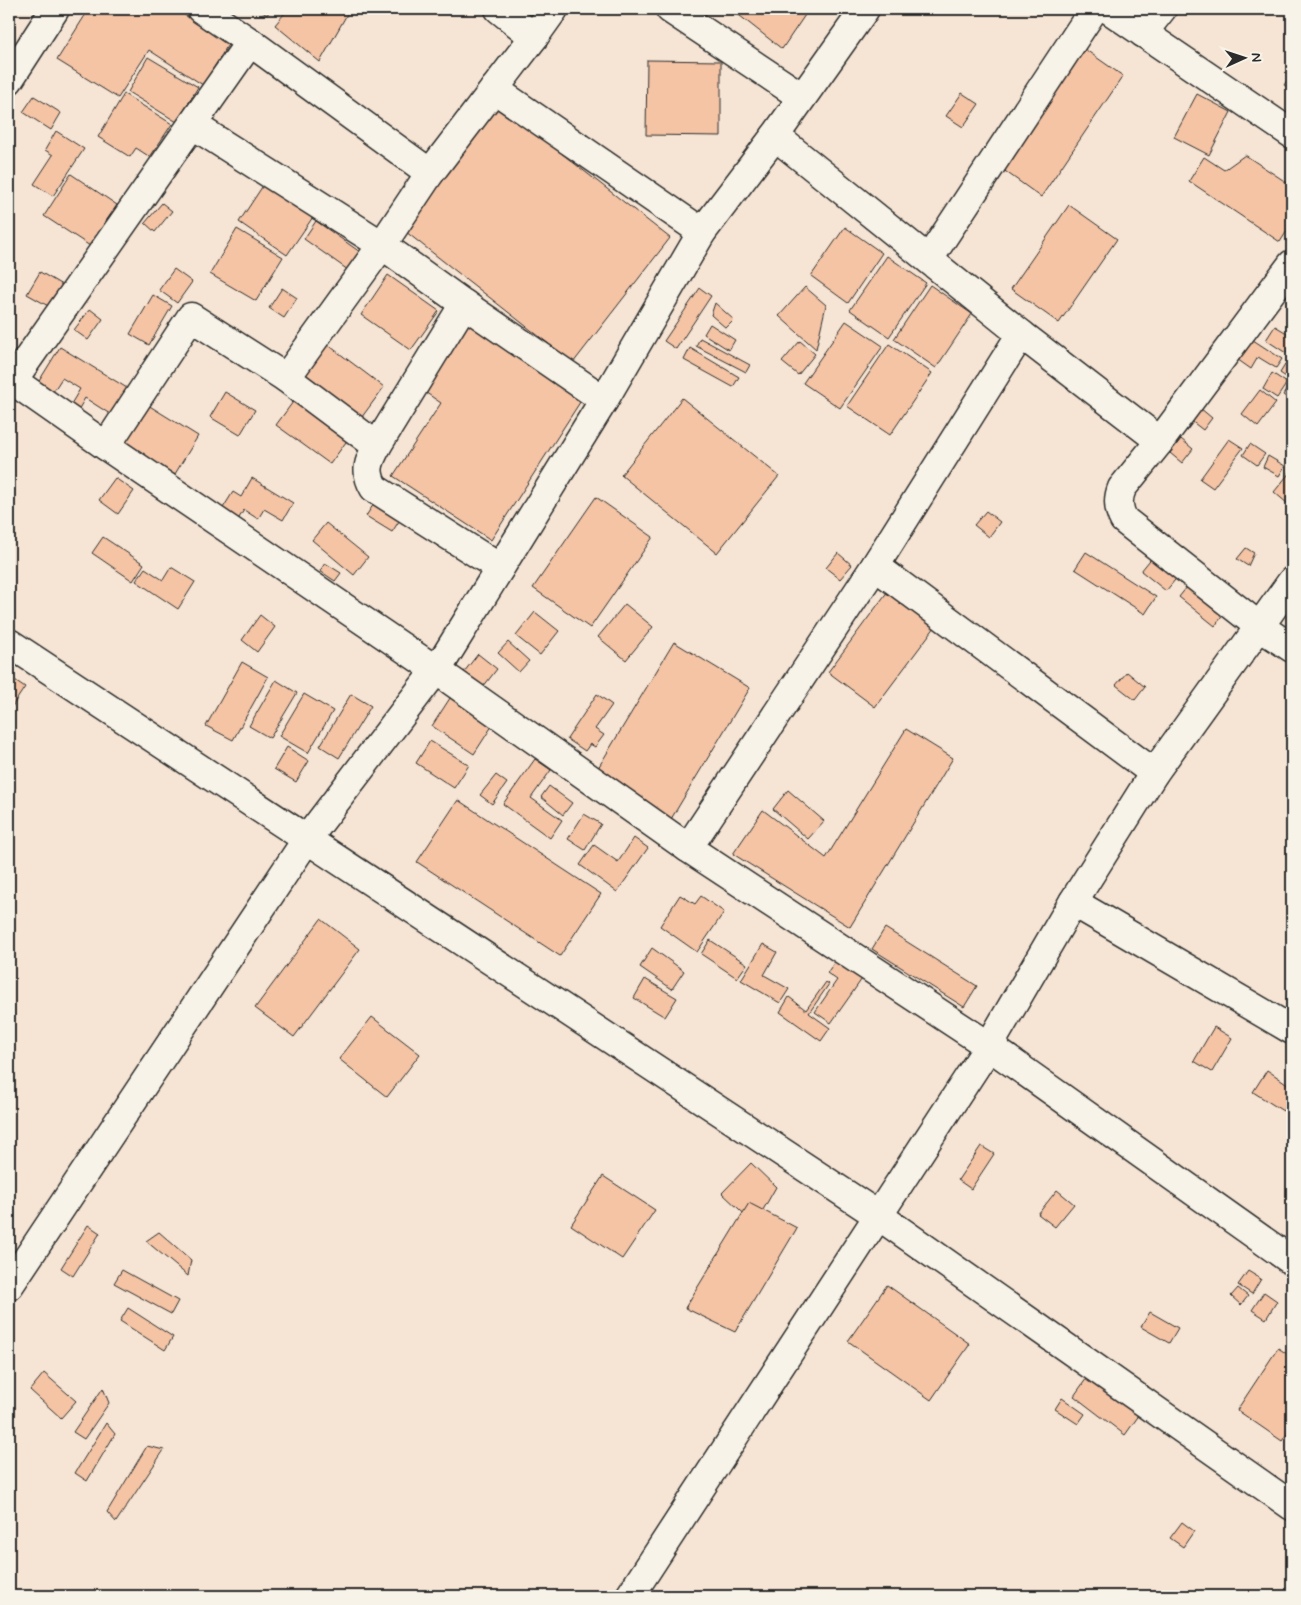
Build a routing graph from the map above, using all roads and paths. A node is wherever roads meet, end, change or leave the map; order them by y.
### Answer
1 (56, 9) edge
2 (201, 9) edge
3 (499, 9) edge
4 (554, 9) edge
5 (670, 9) edge
6 (865, 9) edge
7 (1094, 9) edge
8 (1108, 9) edge
9 (1162, 9) edge
10 (1143, 33) junction
11 (534, 36) junction
12 (250, 42) junction
13 (13, 66) edge
14 (494, 89) junction
15 (802, 97) junction
16 (193, 125) junction
17 (1292, 134) edge
18 (775, 136) junction
19 (430, 173) junction
20 (702, 232) junction
21 (382, 245) junction
22 (929, 259) junction
23 (1292, 264) edge
24 (464, 304) junction
25 (1021, 334) junction
26 (286, 378) junction
27 (11, 379) edge
28 (604, 400) junction
29 (1160, 441) junction
30 (106, 446) junction
31 (377, 446) junction
32 (875, 566) junction
33 (500, 568) junction
34 (1292, 581) edge
35 (1260, 627) junction
36 (9, 642) edge
37 (1292, 648) edge
38 (436, 670) junction
39 (1154, 773) junction
40 (307, 839) junction
41 (688, 848) junction
42 (1073, 902) junction
43 (1292, 1030) edge
44 (989, 1046) junction
45 (879, 1216) junction
46 (1292, 1261) edge
47 (9, 1286) edge
48 (1292, 1506) edge
49 (630, 1596) edge

1 - 13 street
2 - 12 street
3 - 11 street
4 - 11 street
5 - 15 street
6 - 15 street
7 - 22 street
8 - 10 street
9 - 10 street
10 - 17 street
11 - 14 street
12 - 16 street
12 - 19 street
14 - 19 street
14 - 20 street
15 - 18 street
16 - 21 street
16 - 27 street
18 - 20 street
18 - 22 street
19 - 21 street
20 - 28 street
21 - 24 street
21 - 26 street
22 - 25 street
23 - 29 street
24 - 28 street
24 - 31 street
25 - 29 street
25 - 32 street
26 - 30 street
26 - 31 street
27 - 30 street
28 - 33 street
29 - 35 street
30 - 38 street
31 - 33 street
32 - 39 street
32 - 41 street
33 - 38 street
34 - 35 street
35 - 37 street
35 - 39 street
36 - 40 street
38 - 40 street
38 - 41 street
39 - 42 street
40 - 45 street
40 - 47 street
41 - 44 street
42 - 43 street
42 - 44 street
44 - 45 street
44 - 46 street
45 - 48 street
45 - 49 street

